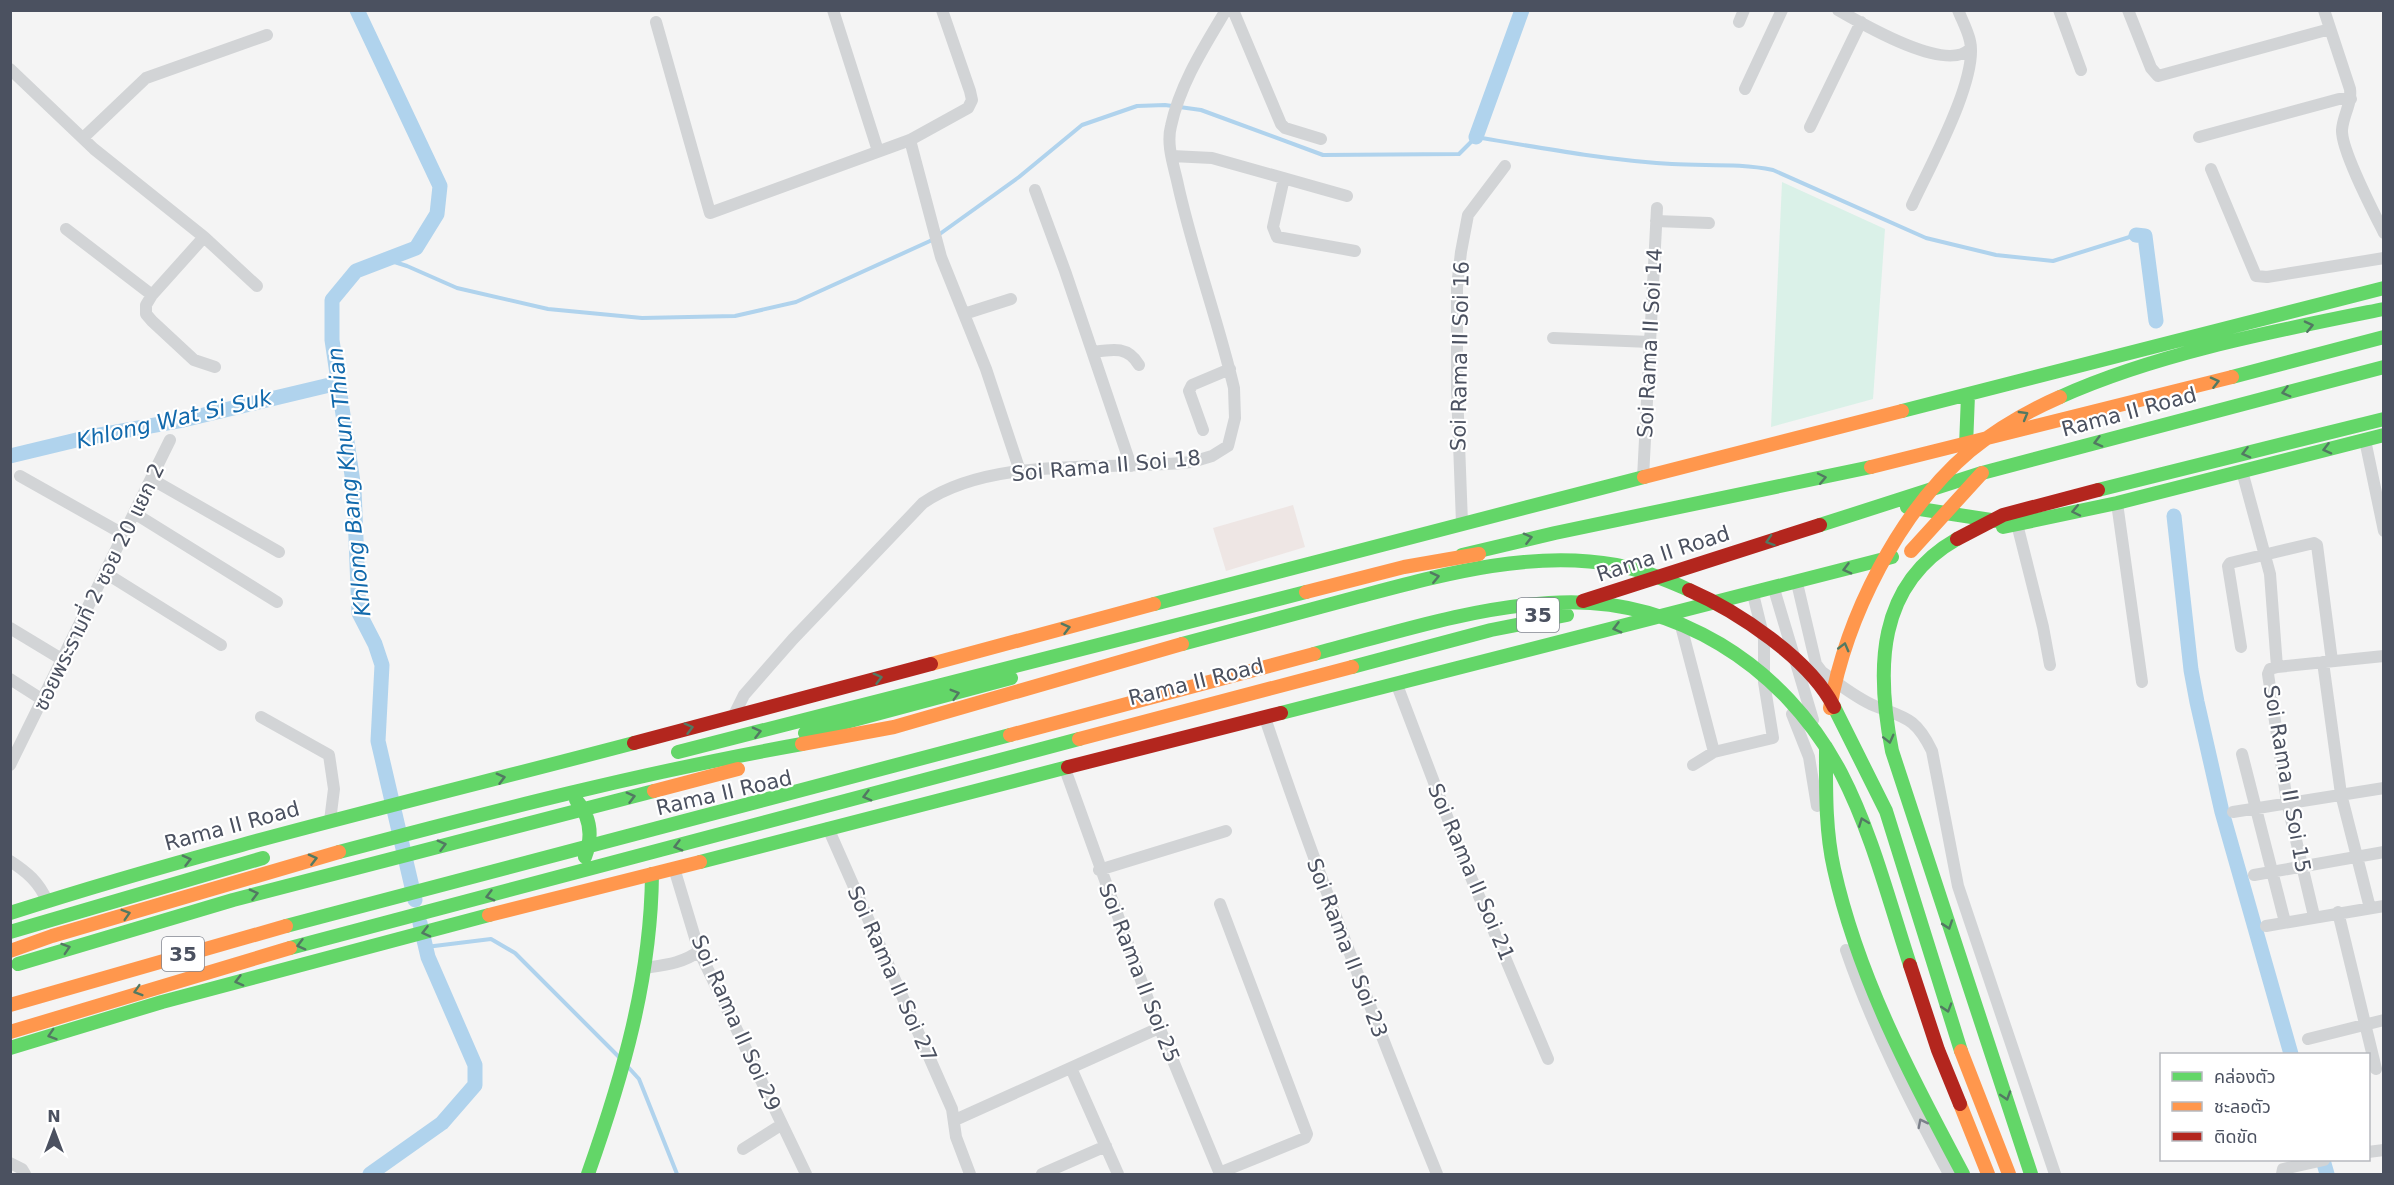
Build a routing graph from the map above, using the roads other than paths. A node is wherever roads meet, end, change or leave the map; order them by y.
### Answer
1 (833, 10) edge
2 (942, 10) edge
3 (1226, 10) edge
4 (1233, 10) edge
5 (1782, 10) edge
6 (1838, 10) edge
7 (1958, 10) edge
8 (2059, 10) edge
9 (2128, 10) edge
10 (2324, 10) edge
11 (656, 22) dead end
12 (1861, 22) junction
13 (2331, 29) junction
14 (267, 35) dead end
15 (1970, 49) junction
16 (10, 69) edge
17 (2081, 70) dead end
18 (1745, 88) dead end
19 (2351, 99) junction
20 (1810, 127) dead end
21 (2199, 137) dead end
22 (83, 138) junction
23 (1321, 139) dead end
24 (910, 140) junction
25 (878, 151) junction
26 (1172, 156) junction
27 (1505, 166) dead end
28 (2211, 169) dead end
29 (1284, 178) junction
30 (1035, 190) dead end
31 (1347, 196) dead end
32 (1912, 206) dead end
33 (1657, 208) dead end
34 (1656, 221) junction
35 (1709, 223) dead end
36 (66, 229) dead end
37 (2384, 233) edge
38 (204, 237) junction
39 (1355, 250) dead end
40 (2384, 258) edge
41 (257, 286) dead end
42 (2384, 288) edge
43 (152, 295) junction
44 (1011, 298) dead end
45 (2384, 309) edge
46 (964, 314) junction
47 (1553, 338) dead end
48 (2384, 338) edge
49 (1650, 342) junction
50 (1093, 352) junction
51 (1139, 365) dead end
52 (215, 367) dead end
53 (2384, 367) edge
54 (1230, 369) junction
55 (1968, 395) junction
56 (2384, 419) edge
57 (1203, 430) dead end
58 (2384, 435) edge
59 (170, 440) dead end
60 (2365, 440) junction
61 (1966, 446) junction
62 (1131, 466) junction
63 (1020, 471) junction
64 (2242, 471) junction
65 (1982, 473) junction
66 (20, 476) dead end
67 (1644, 478) junction
68 (153, 480) junction
69 (2117, 503) junction
70 (1883, 504) junction
71 (1947, 512) junction
72 (134, 513) junction
73 (1462, 523) junction
74 (2017, 524) junction
75 (2384, 531) edge
76 (123, 534) junction
77 (1911, 551) junction
78 (279, 552) dead end
79 (2265, 556) junction
80 (107, 573) junction
81 (1797, 583) junction
82 (1774, 589) junction
83 (1687, 593) junction
84 (1753, 594) junction
85 (277, 602) dead end
86 (1682, 612) junction
87 (1708, 625) junction
88 (10, 628) edge
89 (1734, 636) dead end
90 (1794, 641) dead end
91 (220, 645) dead end
92 (1751, 645) dead end
93 (2241, 647) dead end
94 (2384, 656) edge
95 (63, 660) junction
96 (1780, 662) dead end
97 (2328, 662) junction
98 (1763, 664) junction
99 (2050, 665) dead end
100 (2277, 668) junction
101 (10, 679) edge
102 (2142, 682) dead end
103 (1397, 685) junction
104 (44, 700) junction
105 (261, 717) dead end
106 (733, 717) junction
107 (1265, 718) junction
108 (1714, 752) junction
109 (2242, 754) dead end
110 (664, 756) dead end
111 (641, 762) dead end
112 (10, 765) edge
113 (1693, 765) dead end
114 (675, 767) junction
115 (1065, 769) junction
116 (548, 785) junction
117 (2384, 788) edge
118 (2341, 794) junction
119 (2287, 802) junction
120 (2257, 808) junction
121 (2233, 812) dead end
122 (336, 820) junction
123 (681, 823) junction
124 (828, 828) junction
125 (1226, 831) dead end
126 (305, 847) dead end
127 (2384, 852) edge
128 (272, 856) dead end
129 (2357, 858) junction
130 (10, 861) edge
131 (2302, 867) junction
132 (674, 868) junction
133 (1099, 870) junction
134 (2273, 872) junction
135 (652, 874) junction
136 (569, 875) junction
137 (2254, 875) dead end
138 (47, 901) junction
139 (1220, 904) dead end
140 (2384, 906) edge
141 (2370, 908) junction
142 (2338, 912) junction
143 (10, 913) edge
144 (2314, 916) junction
145 (2285, 922) junction
146 (2266, 926) dead end
147 (10, 932) edge
148 (10, 951) edge
149 (699, 951) junction
150 (10, 966) edge
151 (645, 968) junction
152 (10, 997) edge
153 (10, 1005) edge
154 (2384, 1020) edge
155 (2366, 1024) junction
156 (1159, 1028) junction
157 (10, 1032) edge
158 (2308, 1039) dead end
159 (10, 1048) edge
160 (1548, 1059) dead end
161 (1071, 1068) junction
162 (2376, 1069) dead end
163 (955, 1120) junction
164 (782, 1125) junction
165 (1106, 1146) junction
166 (743, 1149) dead end
167 (2319, 1161) edge
168 (10, 1163) edge
169 (25, 1174) edge
170 (588, 1174) edge
171 (806, 1174) edge
172 (970, 1174) edge
173 (1042, 1174) edge
174 (1118, 1174) edge
175 (1220, 1174) edge
176 (1437, 1174) edge
177 (1949, 1174) edge
178 (1963, 1174) edge
179 (1971, 1174) edge
180 (1988, 1174) edge
181 (2009, 1174) edge
182 (2031, 1174) edge
183 (2055, 1174) edge
184 (2282, 1174) edge

1 - 25 street
2 - 24 street
3 - 26 street, Soi Rama II Soi 18
4 - 23 street
5 - 18 street
6 - 12 street
7 - 15 street
8 - 17 street
9 - 13 street
10 - 13 street
11 - 25 street
12 - 15 street
12 - 20 street
13 - 19 street
14 - 22 street
15 - 32 street
16 - 22 street
19 - 21 street
19 - 37 street
22 - 38 street
24 - 25 street
24 - 46 street
26 - 29 street
26 - 54 street, Soi Rama II Soi 18
27 - 73 street, Soi Rama II Soi 16
28 - 40 street
29 - 31 street
29 - 39 street
30 - 50 street
33 - 34 street, Soi Rama II Soi 14
34 - 35 street
34 - 49 street, Soi Rama II Soi 14
36 - 43 street
38 - 41 street
38 - 43 street
42 - 55 main road, Rama II Road
43 - 52 street
44 - 46 street
178 -> 45 main road
46 - 63 street
47 - 49 street
61 -> 48 main road, Rama II Road
49 - 67 street, Soi Rama II Soi 14
50 - 51 street
50 - 62 street
53 -> 65 main road, Rama II Road / 35
54 - 57 street
54 - 62 street, Soi Rama II Soi 18
55 - 61 main road
55 - 67 main road, Rama II Road
56 -> 182 main road
58 - 60 main road, 35
59 - 68 street, ซอยพระรามที่ 2 ซอย 20 แยก 2
60 -> 64 main road, 35
60 - 75 street
114 -> 61 main road, Rama II Road
62 - 63 street, Soi Rama II Soi 18
63 - 106 street, Soi Rama II Soi 18
64 - 69 main road, 35
64 - 79 street, Soi Rama II Soi 15
65 - 70 main road, Rama II Road / 35
65 - 71 main road
66 - 76 street
67 - 73 main road, Rama II Road
68 - 72 street, ซอยพระรามที่ 2 ซอย 20 แยก 2
68 - 78 street
69 -> 74 main road, 35
69 - 102 street
70 - 71 main road
70 -> 123 main road, Rama II Road / 35
71 - 74 main road
71 - 77 main road
72 - 76 street, ซอยพระรามที่ 2 ซอย 20 แยก 2
72 - 85 street
106 -> 73 main road, Rama II Road
74 - 77 main road, 35
74 - 99 street
76 - 80 street, ซอยพระรามที่ 2 ซอย 20 แยก 2
77 -> 81 main road, 35
79 - 93 street
79 - 97 street
79 - 100 street, Soi Rama II Soi 15
80 - 91 street
80 - 95 street, ซอยพระรามที่ 2 ซอย 20 แยก 2
81 - 82 main road, 35
81 - 183 street
82 - 84 main road, 35
82 - 179 street
83 - 90 main road
110 -> 83 main road
150 -> 83 main road
84 - 86 main road, 35
84 - 98 street
86 - 98 street
86 -> 103 main road, 35
86 - 108 street
87 - 89 main road
87 -> 136 main road
87 - 152 main road
88 - 95 street
92 - 96 main road
94 - 97 street
95 - 104 street, ซอยพระรามที่ 2 ซอย 20 แยก 2
97 - 100 street
97 - 118 street
98 - 108 street
177 -> 98 street
100 - 119 street, Soi Rama II Soi 15
101 - 104 street
103 - 107 main road, 35
103 - 160 street, Soi Rama II Soi 21
104 - 112 street, ซอยพระรามที่ 2 ซอย 20 แยก 2
105 - 122 street
122 -> 106 main road, Rama II Road
107 - 115 main road, 35
107 - 176 street, Soi Rama II Soi 23
108 - 113 street
109 - 120 street
111 - 116 main road
148 -> 114 main road, Rama II Road
114 -> 181 main road
115 - 124 main road, 35
115 - 133 street, Soi Rama II Soi 25
116 - 126 main road
116 - 136 main road
117 - 118 street
118 - 119 street
118 - 129 street
119 - 120 street
119 - 131 street, Soi Rama II Soi 15
120 - 121 street
120 - 134 street
138 -> 122 main road, Rama II Road
123 - 153 main road, Rama II Road / 35
180 -> 123 main road
124 - 132 main road, 35
124 - 163 street, Soi Rama II Soi 27
125 - 133 street
127 - 129 street
128 - 147 main road
129 - 131 street
129 - 141 street
130 - 138 street
131 - 134 street
131 - 144 street, Soi Rama II Soi 15
132 - 135 main road, 35
132 - 149 street, Soi Rama II Soi 29
133 - 156 street, Soi Rama II Soi 25
134 - 137 street
134 - 145 street
135 - 151 main road
135 -> 159 main road, 35
136 -> 157 main road
138 - 143 main road, Rama II Road
139 - 175 street
140 - 141 street
141 - 142 street
142 - 144 street
142 - 155 street
144 - 145 street
145 - 146 street
149 - 151 street
149 - 164 street, Soi Rama II Soi 29
151 - 170 main road
154 - 155 street
155 - 158 street
155 - 162 street
156 - 161 street
156 - 175 street, Soi Rama II Soi 25
161 - 163 street
161 - 165 street
163 - 172 street, Soi Rama II Soi 27
164 - 166 street
164 - 171 street, Soi Rama II Soi 29
165 - 173 street
165 - 174 street
167 - 184 street
168 - 169 street

